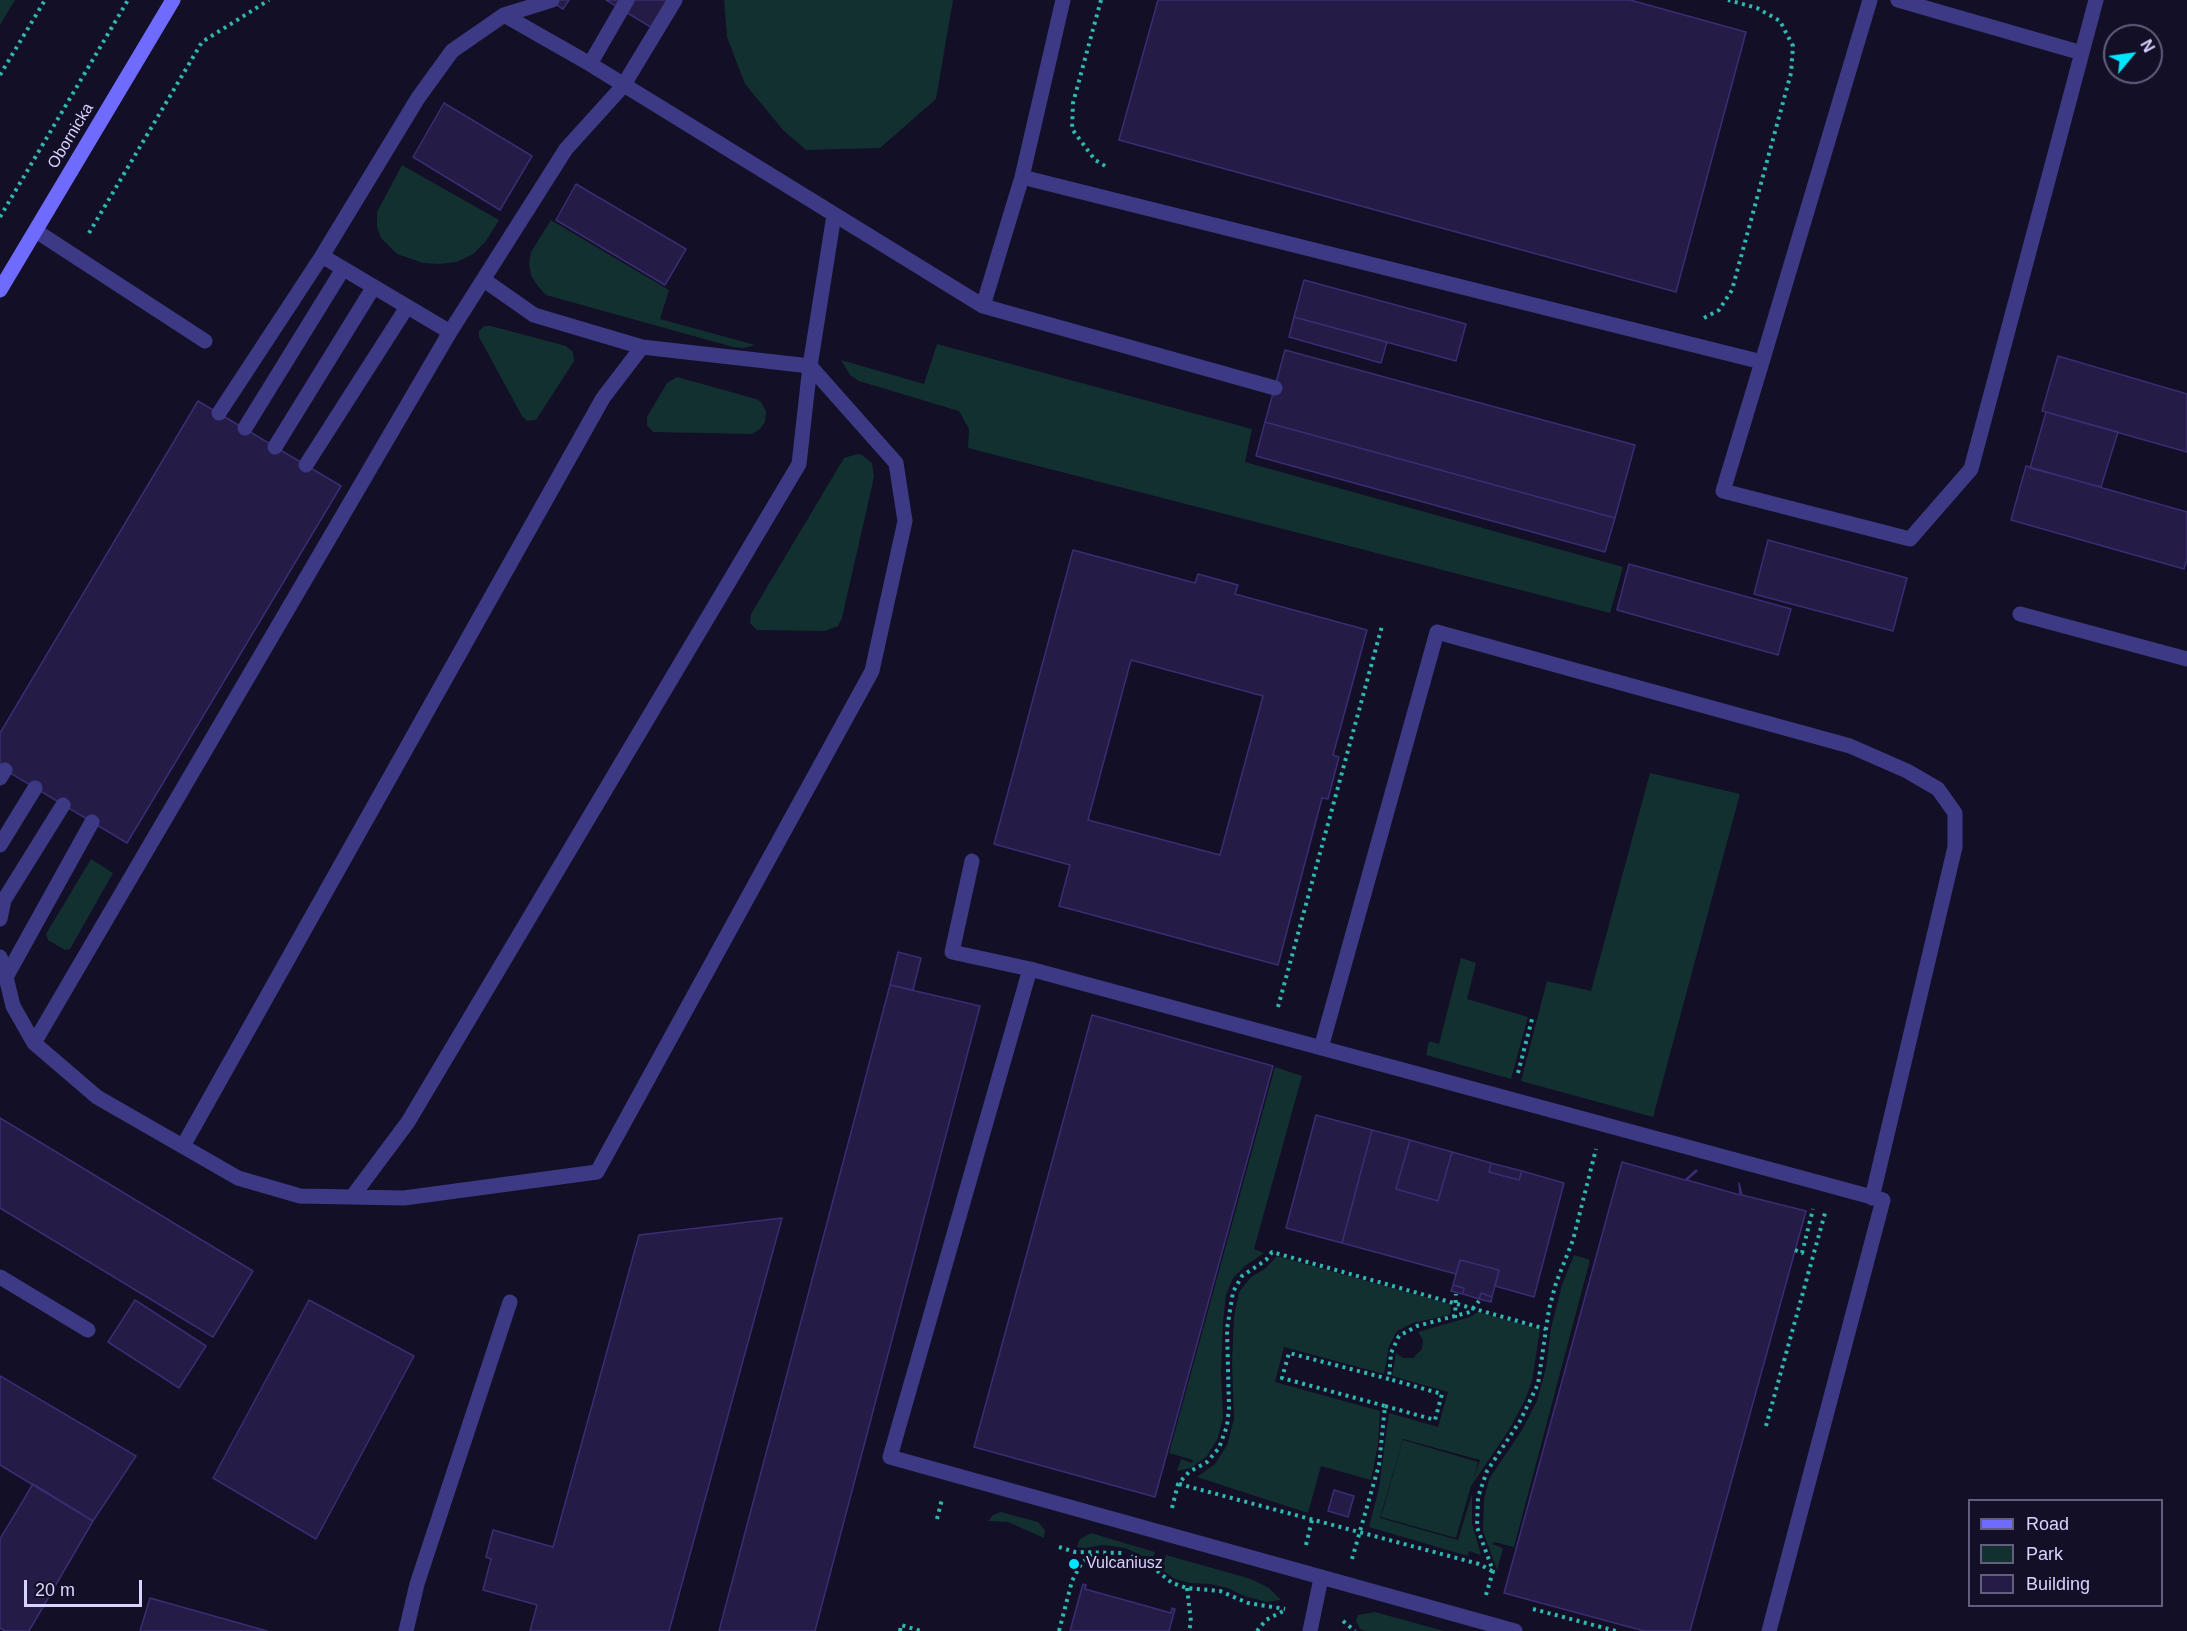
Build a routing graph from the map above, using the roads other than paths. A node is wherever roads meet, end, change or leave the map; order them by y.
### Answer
1 (173, 0) edge
2 (511, 0) edge
3 (552, 0) edge
4 (627, 0) edge
5 (675, 0) edge
6 (1063, 0) edge
7 (1870, 0) edge
8 (1898, 0) edge
9 (2096, 0) edge
10 (504, 15) junction
11 (2082, 53) junction
12 (590, 64) junction
13 (623, 86) junction
14 (1022, 177) junction
15 (834, 215) junction
16 (36, 231) junction
17 (322, 256) junction
18 (343, 269) junction
19 (484, 280) junction
20 (373, 288) junction
21 (0, 290) edge
22 (983, 306) junction
23 (407, 307) junction
24 (450, 332) junction
25 (205, 341) dead end
26 (642, 347) junction
27 (1762, 362) junction
28 (810, 366) junction
29 (1275, 388) dead end
30 (219, 413) dead end
31 (245, 428) dead end
32 (275, 447) dead end
33 (306, 465) dead end
34 (2020, 614) dead end
35 (2187, 659) edge
36 (35, 788) dead end
37 (63, 805) dead end
38 (92, 822) dead end
39 (0, 845) edge
40 (972, 861) dead end
41 (0, 919) edge
42 (0, 957) edge
43 (1030, 969) junction
44 (3, 972) edge
45 (34, 1043) junction
46 (1321, 1048) junction
47 (183, 1146) junction
48 (352, 1197) junction
49 (1872, 1198) junction
50 (0, 1277) edge
51 (510, 1302) dead end
52 (88, 1330) dead end
53 (1321, 1578) junction
54 (406, 1631) edge
55 (1310, 1631) edge
56 (1515, 1631) edge
57 (1769, 1631) edge

1 - 16 main road, Obornicka
2 - 10 lane
3 - 10 lane
4 - 12 lane
5 - 13 lane
6 - 14 lane
7 - 27 lane
8 - 11 lane
9 - 11 lane
10 - 12 lane
10 - 17 lane
11 - 27 lane
12 - 13 lane
13 - 15 lane
13 - 19 lane
14 - 22 lane
14 - 27 lane
15 - 22 lane
15 - 28 lane
16 - 21 main road, Obornicka
16 - 25 lane
17 - 18 lane
17 - 30 lane
18 - 20 lane
18 - 31 lane
19 - 24 lane
19 - 26 lane
20 - 23 lane
20 - 32 lane
22 - 29 lane
23 - 24 lane
23 - 33 lane
24 - 45 lane
26 - 28 lane
26 - 47 lane
28 - 48 lane
28 - 48 lane
34 - 35 lane
36 - 39 lane
37 - 41 lane
38 - 44 lane
40 - 43 lane
42 - 44 lane
43 - 46 lane
43 - 53 lane
44 - 45 lane
45 - 47 lane
46 - 49 lane
46 - 49 lane
47 - 48 lane
49 - 57 lane
50 - 52 lane
51 - 54 lane
53 - 55 lane
53 - 56 lane

